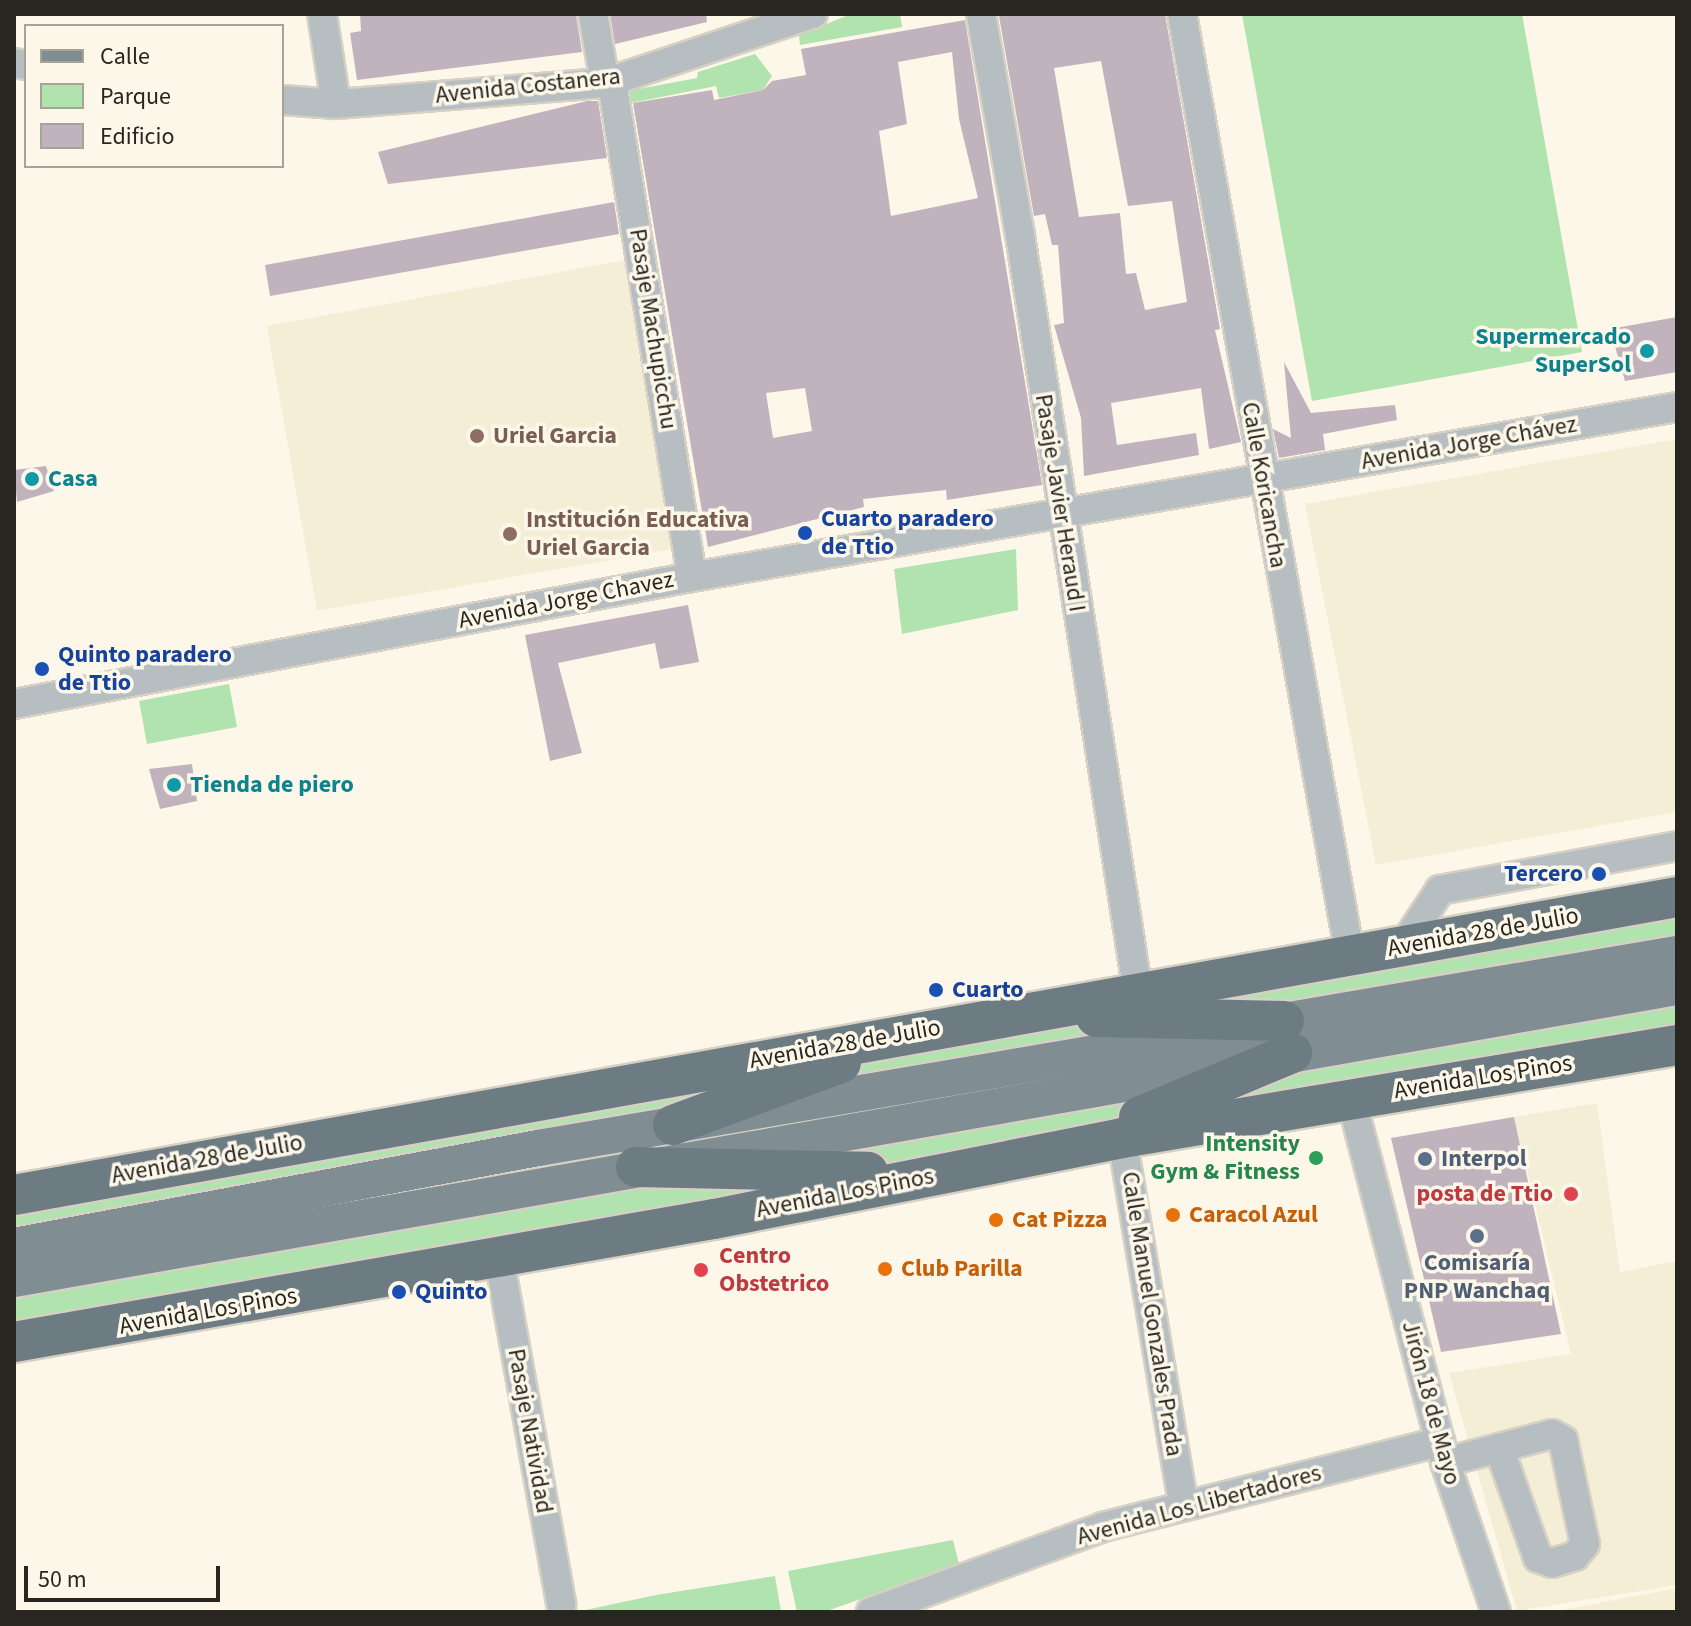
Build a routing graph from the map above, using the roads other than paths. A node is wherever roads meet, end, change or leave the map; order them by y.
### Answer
1 (322, 14) edge
2 (593, 14) edge
3 (813, 14) edge
4 (981, 14) edge
5 (1182, 14) edge
6 (608, 82) junction
7 (284, 100) edge
8 (336, 104) junction
9 (1677, 407) edge
10 (1262, 479) junction
11 (1061, 514) junction
12 (692, 577) junction
13 (14, 704) edge
14 (1677, 846) edge
15 (1677, 897) edge
16 (1403, 946) junction
17 (1677, 954) edge
18 (1350, 955) junction
19 (1677, 987) edge
20 (1138, 993) junction
21 (1006, 1016) junction
22 (915, 1032) junction
23 (1288, 1037) junction
24 (1677, 1045) edge
25 (1351, 1098) junction
26 (673, 1125) junction
27 (1122, 1138) junction
28 (1006, 1161) junction
29 (636, 1167) junction
30 (940, 1174) junction
31 (14, 1195) edge
32 (14, 1246) edge
33 (499, 1258) junction
34 (14, 1279) edge
35 (14, 1342) edge
36 (1499, 1448) dead end
37 (1443, 1452) junction
38 (1181, 1491) dead end
39 (561, 1604) dead end
40 (883, 1610) edge
41 (1496, 1612) edge

1 - 8 street
2 - 6 street, Pasaje Machupicchu
3 - 6 street, Avenida Costanera
4 - 11 street, Pasaje Javier Heraud I
5 - 10 street, Calle Koricancha
6 - 8 street, Avenida Costanera
6 - 12 street, Pasaje Machupicchu
7 - 8 street, Avenida Costanera
9 - 10 street, Avenida Jorge Chávez
10 - 11 street, Avenida Jorge Chavez
10 - 18 street, Calle Koricancha
11 - 12 street, Avenida Jorge Chavez
11 - 20 street, Pasaje Javier Heraud I
12 - 13 street, Avenida Jorge Chavez
14 - 16 street
15 - 16 highway, Avenida 28 de Julio
16 - 18 highway, Avenida 28 de Julio
17 - 23 main road, Avenida 28 de Julio
18 - 20 highway, Avenida 28 de Julio
19 - 23 main road, Avenida 28 de Julio
20 - 21 highway, Avenida 28 de Julio
21 - 22 highway, Avenida 28 de Julio
21 - 23 highway
22 - 26 highway
22 - 31 highway, Avenida 28 de Julio
23 - 26 main road, Avenida 28 de Julio
23 - 28 highway
23 - 29 main road, Avenida 28 de Julio
24 - 25 highway, Avenida Los Pinos
25 - 27 highway, Avenida Los Pinos
25 - 37 street, Jirón 18 de Mayo
26 - 32 main road, Avenida 28 de Julio
27 - 28 highway, Avenida Los Pinos
27 - 38 street, Calle Manuel Gonzales Prada
28 - 30 highway, Avenida Los Pinos
29 - 30 highway
29 - 34 main road, Avenida 28 de Julio
30 - 33 highway, Avenida Los Pinos
33 - 35 highway, Avenida Los Pinos
33 - 39 street, Pasaje Natividad
36 - 37 street, Avenida Los Libertadores
37 - 40 street, Avenida Los Libertadores
37 - 41 street, Jirón 18 de Mayo

